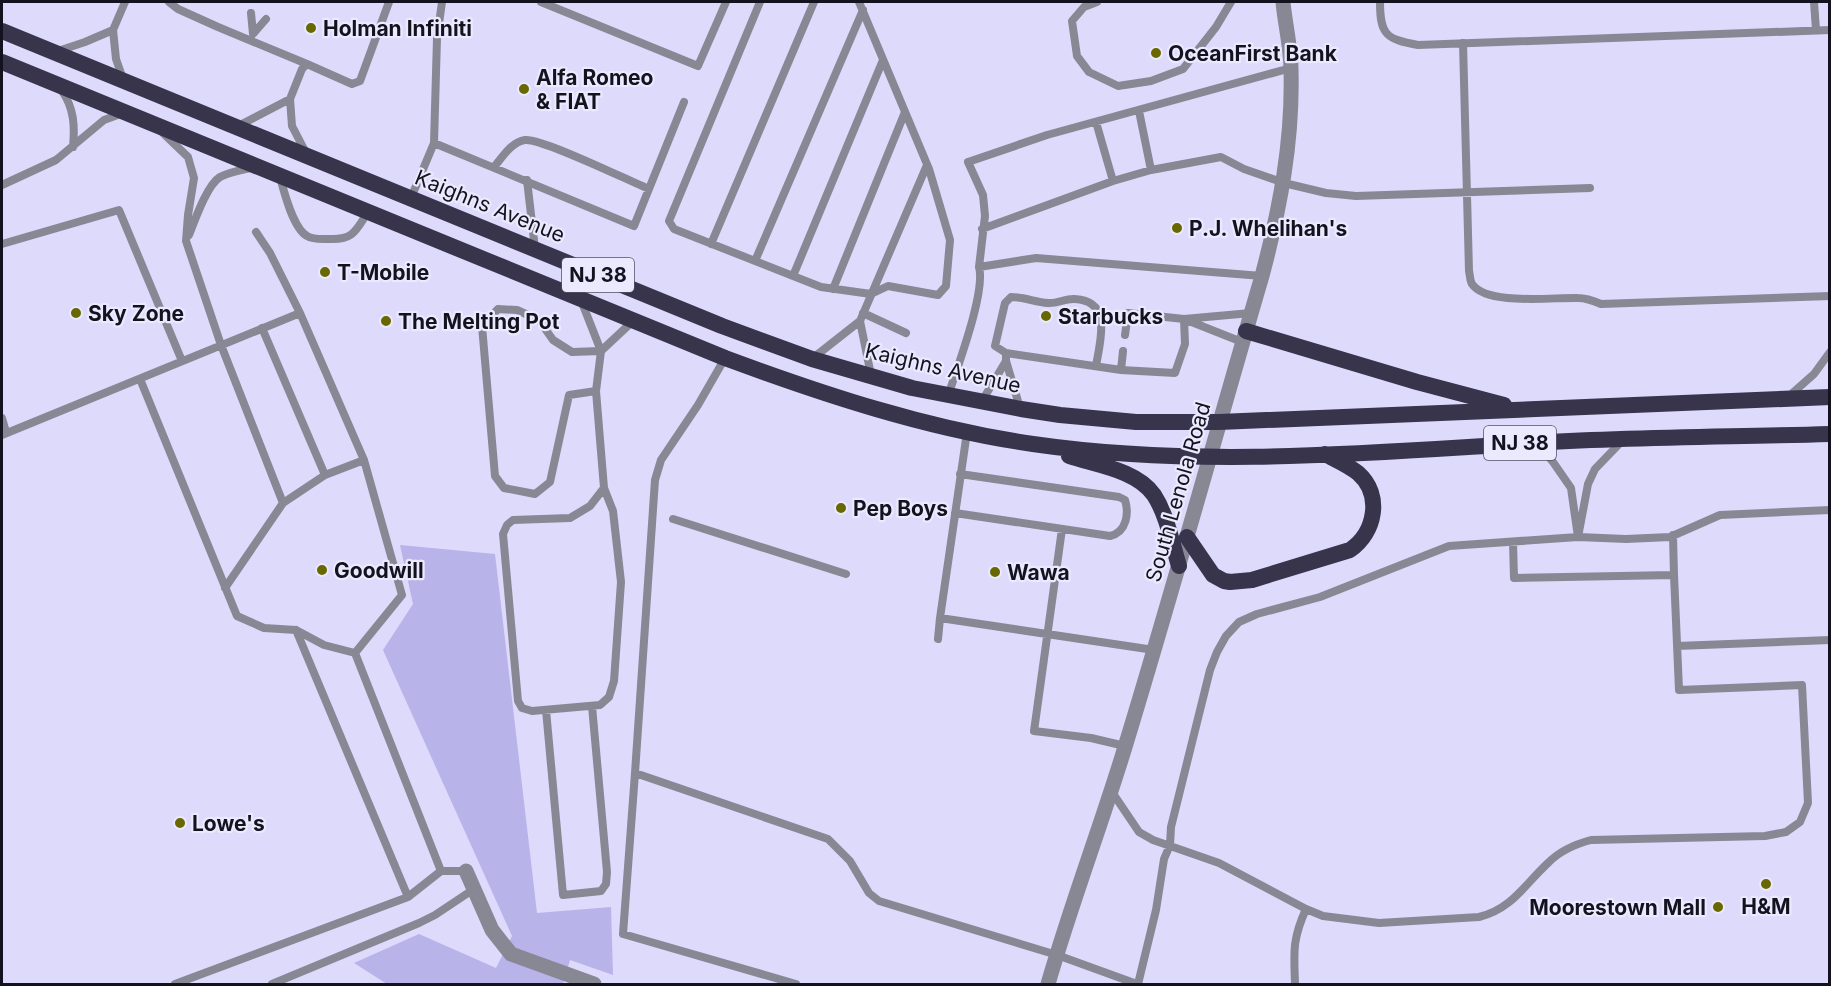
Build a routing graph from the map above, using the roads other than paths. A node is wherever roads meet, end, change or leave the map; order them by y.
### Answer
1 (125, 2) edge
2 (169, 2) edge
3 (389, 2) edge
4 (442, 2) edge
5 (541, 2) edge
6 (726, 2) edge
7 (760, 2) edge
8 (814, 2) edge
9 (859, 2) edge
10 (1096, 2) edge
11 (1231, 2) edge
12 (1283, 2) edge
13 (1380, 2) edge
14 (1814, 2) edge
15 (862, 10) junction
16 (251, 13) dead end
17 (266, 19) dead end
18 (112, 30) junction
19 (1816, 30) junction
20 (1830, 30) edge
21 (2, 31) edge
22 (251, 37) junction
23 (1463, 44) junction
24 (55, 52) junction
25 (883, 60) junction
26 (2, 62) edge
27 (307, 64) junction
28 (1291, 68) junction
29 (124, 80) junction
30 (58, 85) junction
31 (290, 99) junction
32 (684, 102) dead end
33 (1139, 111) junction
34 (125, 112) junction
35 (906, 112) junction
36 (1096, 122) junction
37 (153, 124) junction
38 (237, 127) junction
39 (434, 143) junction
40 (73, 147) junction
41 (307, 155) junction
42 (927, 165) junction
43 (258, 166) junction
44 (494, 167) junction
45 (1151, 170) junction
46 (280, 176) junction
47 (527, 180) junction
48 (1113, 181) junction
49 (1284, 183) junction
50 (2, 185) edge
51 (1590, 188) dead end
52 (649, 189) junction
53 (1468, 191) junction
54 (411, 198) junction
55 (368, 212) junction
56 (982, 229) junction
57 (256, 232) dead end
58 (186, 242) junction
59 (2, 244) edge
60 (711, 244) junction
61 (535, 249) junction
62 (754, 261) junction
63 (979, 267) junction
64 (793, 276) junction
65 (1262, 276) junction
66 (833, 289) junction
67 (871, 294) junction
68 (1830, 296) edge
69 (581, 299) junction
70 (300, 313) junction
71 (1251, 313) junction
72 (862, 317) junction
73 (1184, 319) junction
74 (634, 321) junction
75 (262, 328) junction
76 (906, 333) dead end
77 (1125, 335) dead end
78 (1244, 336) junction
79 (221, 345) junction
80 (602, 351) junction
81 (1123, 351) dead end
82 (1830, 352) edge
83 (1006, 357) junction
84 (725, 358) junction
85 (812, 359) junction
86 (182, 361) junction
87 (1096, 366) junction
88 (1121, 370) junction
89 (872, 377) junction
90 (140, 379) junction
91 (596, 391) junction
92 (948, 396) junction
93 (1830, 397) edge
94 (1786, 398) junction
95 (981, 402) junction
96 (1021, 409) junction
97 (1519, 409) junction
98 (2, 418) edge
99 (1219, 422) junction
100 (967, 432) junction
101 (4, 434) edge
102 (1830, 434) edge
103 (1623, 440) junction
104 (1536, 442) junction
105 (1031, 444) junction
106 (1324, 454) junction
107 (1210, 457) junction
108 (364, 460) junction
109 (960, 474) junction
110 (325, 475) junction
111 (604, 488) junction
112 (283, 503) junction
113 (1830, 510) edge
114 (955, 513) junction
115 (673, 519) dead end
116 (1062, 529) junction
117 (1673, 535) junction
118 (1187, 537) junction
119 (1578, 537) junction
120 (1513, 542) junction
121 (1179, 566) junction
122 (846, 574) dead end
123 (1674, 575) junction
124 (225, 588) junction
125 (940, 618) junction
126 (296, 630) junction
127 (1047, 634) junction
128 (938, 639) dead end
129 (1830, 640) edge
130 (1677, 646) junction
131 (1154, 650) junction
132 (355, 653) junction
133 (592, 706) junction
134 (546, 710) junction
135 (1125, 746) junction
136 (634, 773) junction
137 (1112, 790) junction
138 (1170, 845) junction
139 (466, 871) joint
140 (441, 872) junction
141 (474, 889) junction
142 (408, 897) junction
143 (1306, 909) junction
144 (1057, 955) junction
145 (572, 981) edge
146 (175, 984) edge
147 (272, 984) edge
148 (594, 984) edge
149 (796, 984) edge
150 (1048, 984) edge
151 (1138, 984) edge
152 (1295, 984) edge

1 - 18 lane
2 - 22 lane
3 - 27 lane
4 - 39 lane
5 - 6 lane
7 - 60 lane
8 - 60 lane
9 - 15 lane
10 - 11 lane
12 - 28 street, South Lenola Road
13 - 23 lane
14 - 19 lane
15 - 25 lane
15 - 62 lane
16 - 22 lane
17 - 22 lane
18 - 24 lane
18 - 29 lane
19 - 20 lane
19 - 23 lane
21 - 24 highway, Kaighns Avenue / NJ 38
22 - 27 lane
23 - 53 lane
24 - 29 highway, Kaighns Avenue / NJ 38
25 - 35 lane
25 - 64 lane
26 - 30 highway, NJ 38
27 - 31 lane
28 - 33 lane
28 - 49 street, South Lenola Road
29 - 38 highway, Kaighns Avenue / NJ 38
30 - 34 highway, NJ 38
30 - 40 lane
31 - 38 lane
31 - 41 lane
32 - 52 lane
33 - 36 lane
33 - 45 lane
34 - 37 highway, NJ 38
34 - 40 lane
35 - 42 lane
35 - 66 lane
36 - 48 lane
36 - 56 lane
37 - 43 highway, NJ 38
37 - 58 lane
38 - 41 highway, Kaighns Avenue / NJ 38
39 - 44 lane
39 - 54 lane
40 - 50 lane
41 - 54 highway, Kaighns Avenue / NJ 38
42 - 67 lane
42 - 67 lane
43 - 46 highway, NJ 38
43 - 58 lane
44 - 47 lane
44 - 52 lane
45 - 48 lane
45 - 49 lane
46 - 55 highway, NJ 38
46 - 55 lane
47 - 52 lane
47 - 61 lane
48 - 56 lane
49 - 53 lane
49 - 65 street, South Lenola Road
51 - 53 lane
53 - 68 lane
54 - 61 highway, Kaighns Avenue / NJ 38
55 - 69 highway, NJ 38
56 - 63 lane
57 - 70 lane
58 - 79 lane
59 - 86 lane
60 - 62 lane
61 - 85 highway, Kaighns Avenue / NJ 38
62 - 64 lane
63 - 65 lane
63 - 92 lane
64 - 66 lane
65 - 71 street, South Lenola Road
66 - 67 lane
67 - 72 lane
69 - 74 highway, NJ 38
69 - 80 lane
70 - 75 lane
70 - 108 lane
71 - 73 lane
71 - 78 street, South Lenola Road
72 - 76 lane
72 - 85 lane
72 - 89 lane
73 - 77 lane
73 - 78 lane
73 - 88 lane
74 - 80 lane
74 - 84 highway, NJ 38
75 - 79 lane
75 - 110 lane
78 - 97 highway
78 - 99 street, South Lenola Road
79 - 86 lane
79 - 112 lane
80 - 91 lane
80 - 91 lane
81 - 88 lane
82 - 94 lane
83 - 87 lane
83 - 87 lane
83 - 95 lane
83 - 96 lane
84 - 100 highway, NJ 38
84 - 136 lane
85 - 89 highway, Kaighns Avenue / NJ 38
86 - 90 lane
87 - 88 lane
89 - 92 highway, Kaighns Avenue / NJ 38
90 - 101 lane
90 - 124 lane
91 - 111 lane
92 - 95 highway, Kaighns Avenue / NJ 38
93 - 94 highway, NJ 38
94 - 97 highway, NJ 38
95 - 96 highway, Kaighns Avenue / NJ 38
96 - 99 highway, Kaighns Avenue / NJ 38
97 - 99 highway, NJ 38
98 - 101 lane
99 - 107 street, South Lenola Road
100 - 105 highway, NJ 38
100 - 109 lane
102 - 103 highway, NJ 38
103 - 104 highway, NJ 38
103 - 119 lane
104 - 106 highway, NJ 38
104 - 119 lane
105 - 107 highway, NJ 38
105 - 121 highway
106 - 107 highway, NJ 38
106 - 118 highway
107 - 118 street, South Lenola Road
108 - 110 lane
108 - 132 lane
109 - 114 lane
109 - 116 lane
110 - 112 lane
111 - 133 lane
111 - 134 lane
112 - 124 lane
113 - 117 lane
114 - 116 lane
114 - 125 lane
115 - 122 lane
116 - 127 lane
117 - 119 lane
117 - 123 lane
118 - 121 street, South Lenola Road
119 - 120 lane
120 - 123 lane
120 - 138 lane
121 - 131 street, South Lenola Road
123 - 130 lane
124 - 126 lane
125 - 127 lane
125 - 128 lane
126 - 132 lane
126 - 142 lane
127 - 131 lane
127 - 135 lane
129 - 130 lane
130 - 143 lane
131 - 135 street, South Lenola Road
132 - 140 lane
133 - 134 lane
133 - 134 lane
135 - 137 street, South Lenola Road
136 - 144 lane
136 - 149 lane
137 - 138 lane
137 - 144 street, South Lenola Road
138 - 143 lane
138 - 151 lane
139 - 140 lane
139 - 141 street
140 - 142 lane
141 - 145 street
141 - 147 lane
142 - 146 lane
143 - 152 lane
144 - 150 street, South Lenola Road
144 - 151 lane
145 - 148 street

